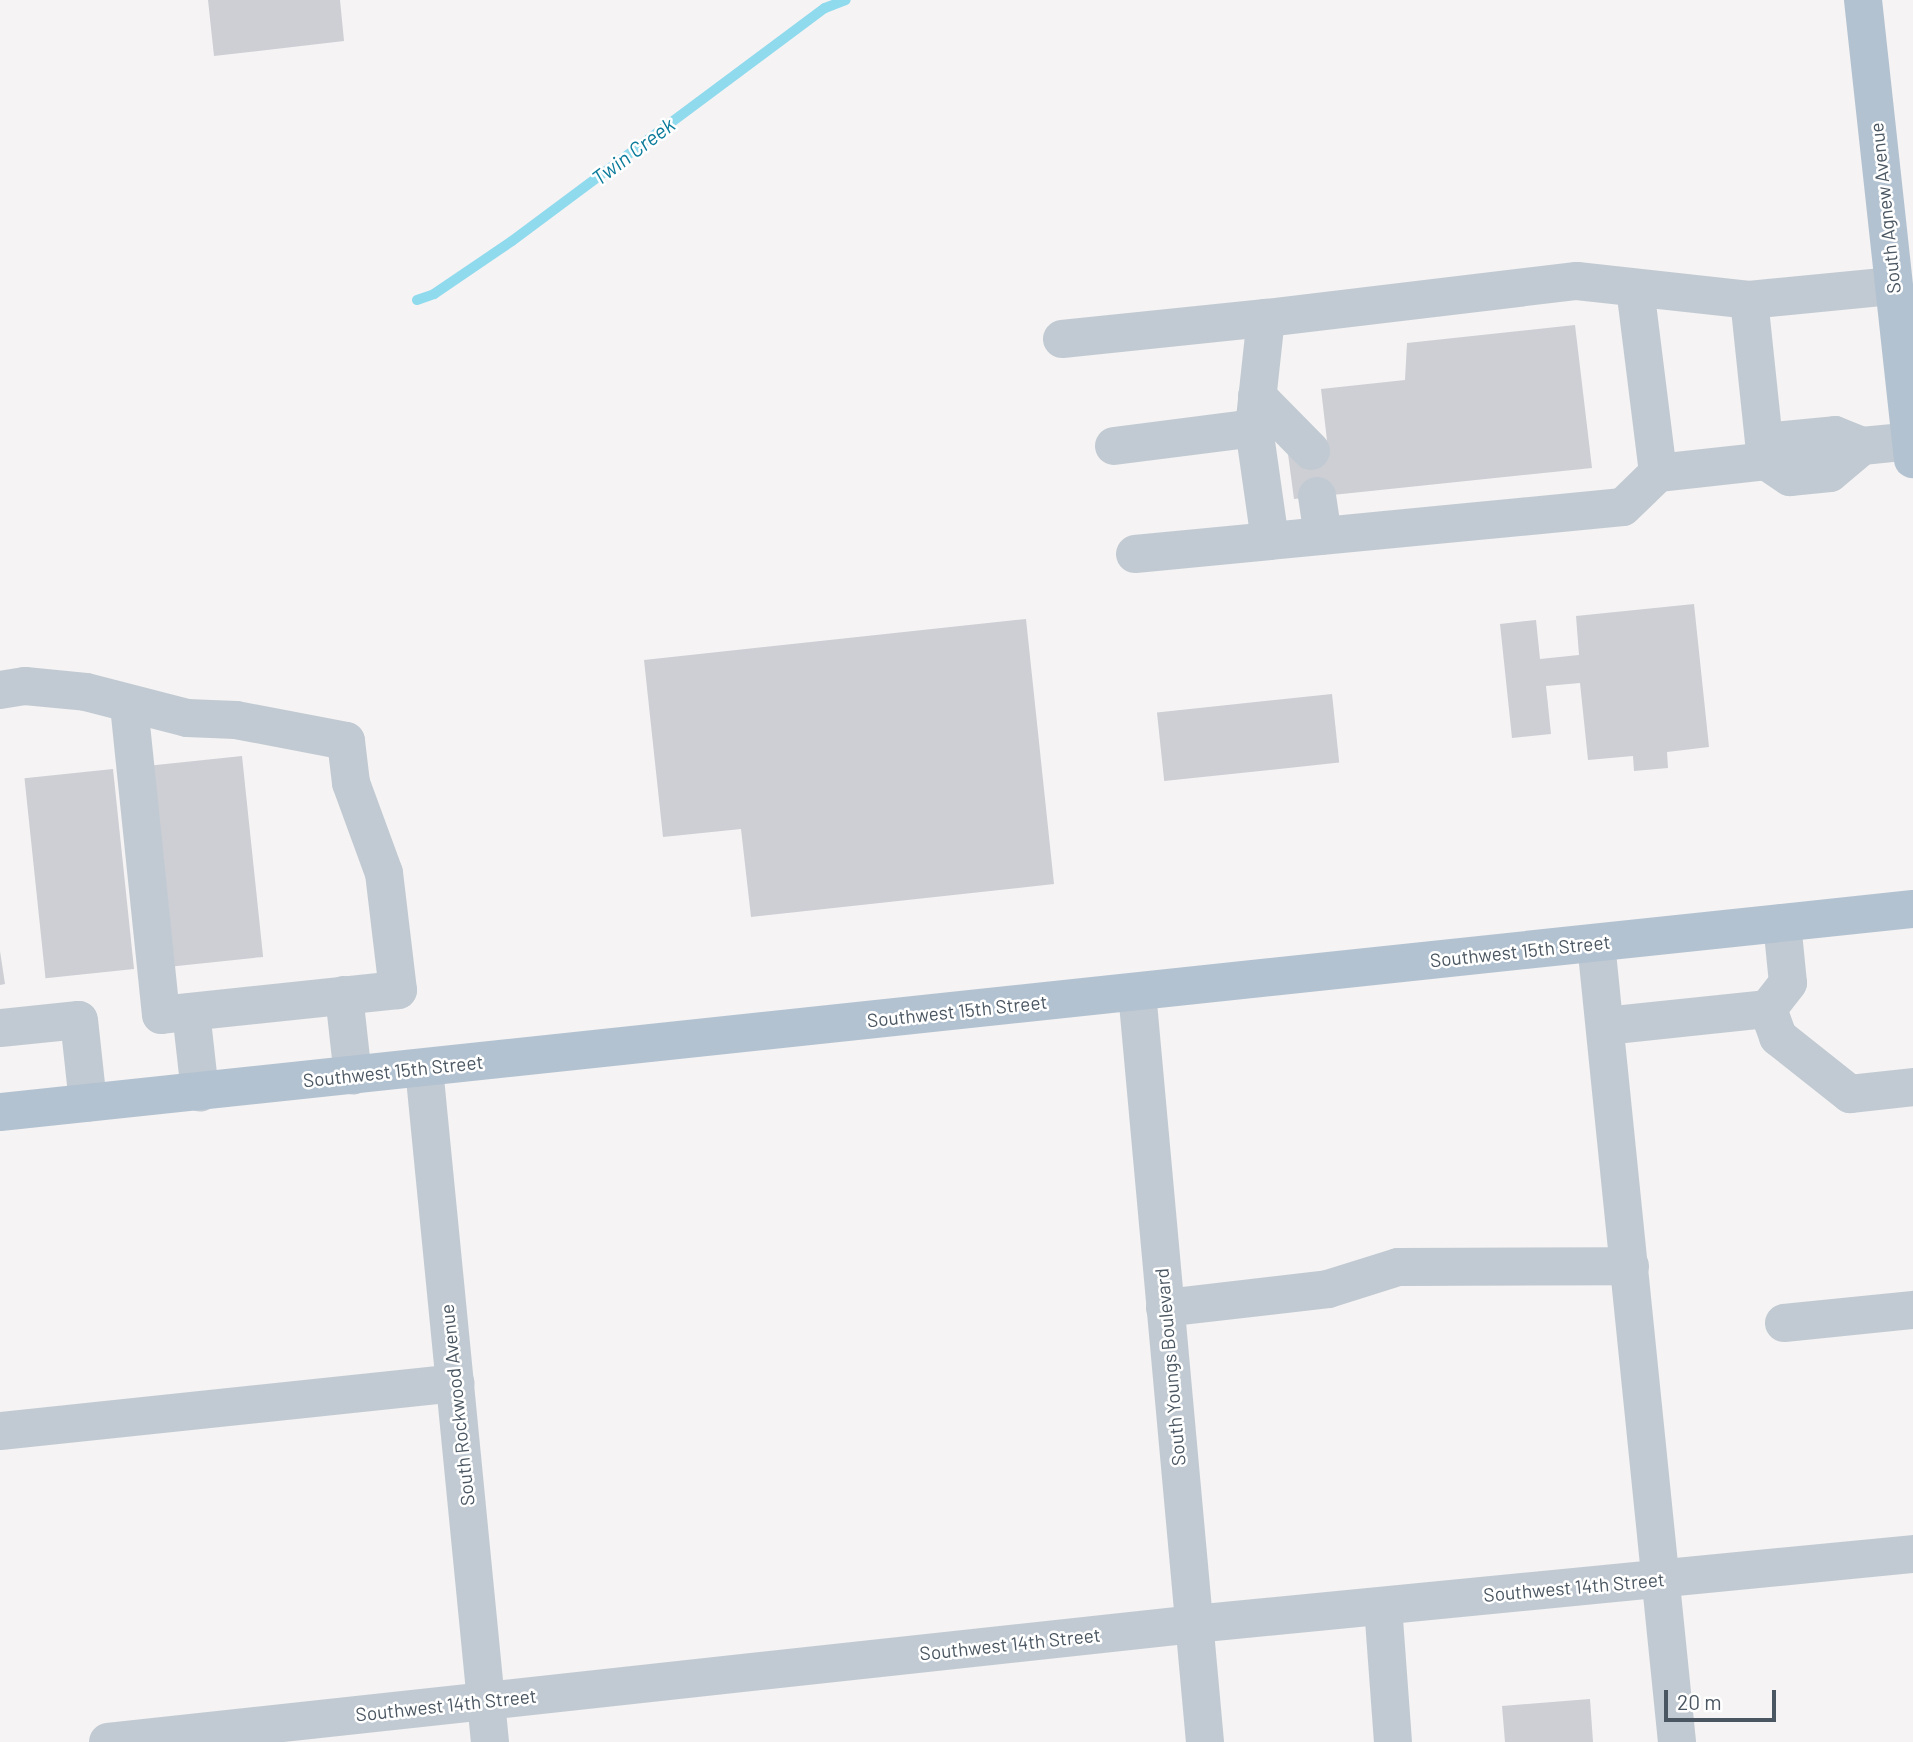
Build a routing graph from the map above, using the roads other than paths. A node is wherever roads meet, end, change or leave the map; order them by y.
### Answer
1 (1863, 0) edge
2 (1894, 286) junction
3 (1635, 288) junction
4 (1749, 300) junction
5 (1266, 318) junction
6 (1062, 339) dead end
7 (1256, 412) junction
8 (1115, 446) dead end
9 (1912, 450) edge
10 (1311, 451) dead end
11 (1766, 461) junction
12 (1658, 473) junction
13 (1317, 496) dead end
14 (1323, 536) junction
15 (1270, 541) junction
16 (1135, 554) dead end
17 (0, 690) edge
18 (130, 707) junction
19 (1913, 909) edge
20 (1782, 923) junction
21 (1596, 943) junction
22 (1137, 992) junction
23 (344, 995) junction
24 (1768, 1009) junction
25 (191, 1012) junction
26 (1605, 1026) junction
27 (0, 1028) edge
28 (424, 1068) junction
29 (353, 1076) junction
30 (1913, 1087) edge
31 (200, 1091) junction
32 (88, 1103) junction
33 (0, 1112) edge
34 (1630, 1266) junction
35 (1165, 1308) junction
36 (1913, 1310) edge
37 (1784, 1323) dead end
38 (455, 1383) junction
39 (0, 1431) edge
40 (1913, 1554) edge
41 (1661, 1579) junction
42 (1383, 1606) junction
43 (1194, 1624) junction
44 (486, 1701) junction
45 (108, 1742) edge
46 (490, 1742) edge
47 (1206, 1742) edge
48 (1392, 1742) edge
49 (1676, 1742) edge

1 - 2 main road, South Agnew Avenue
2 - 4 street
2 - 9 main road, South Agnew Avenue
3 - 4 street
3 - 5 street
3 - 12 street
4 - 11 street
5 - 6 street
5 - 7 street
7 - 8 street
7 - 10 street
7 - 15 street
9 - 11 street
11 - 12 street
12 - 14 street
13 - 14 street
14 - 15 street
15 - 16 street
17 - 18 street
18 - 23 street
18 - 25 street
19 - 20 main road, Southwest 15th Street
20 - 21 main road, Southwest 15th Street
20 - 24 street
21 - 22 main road, Southwest 15th Street
21 - 26 street
22 - 28 main road, Southwest 15th Street
22 - 35 street, South Youngs Boulevard
23 - 25 street
23 - 29 street
24 - 26 street
24 - 30 street
25 - 31 street
26 - 34 street
27 - 32 street
28 - 29 main road, Southwest 15th Street
28 - 38 street, South Rockwood Avenue
29 - 31 main road, Southwest 15th Street
31 - 32 main road, Southwest 15th Street
32 - 33 main road, Southwest 15th Street
34 - 35 street
34 - 41 street
35 - 43 street, South Youngs Boulevard
36 - 37 street
38 - 39 street
38 - 44 street, South Rockwood Avenue
40 - 41 street, Southwest 14th Street
41 - 42 street, Southwest 14th Street
41 - 49 street
42 - 43 street, Southwest 14th Street
42 - 48 street
43 - 44 street, Southwest 14th Street
43 - 47 street, South Youngs Boulevard
44 - 45 street, Southwest 14th Street
44 - 46 street, South Rockwood Avenue

